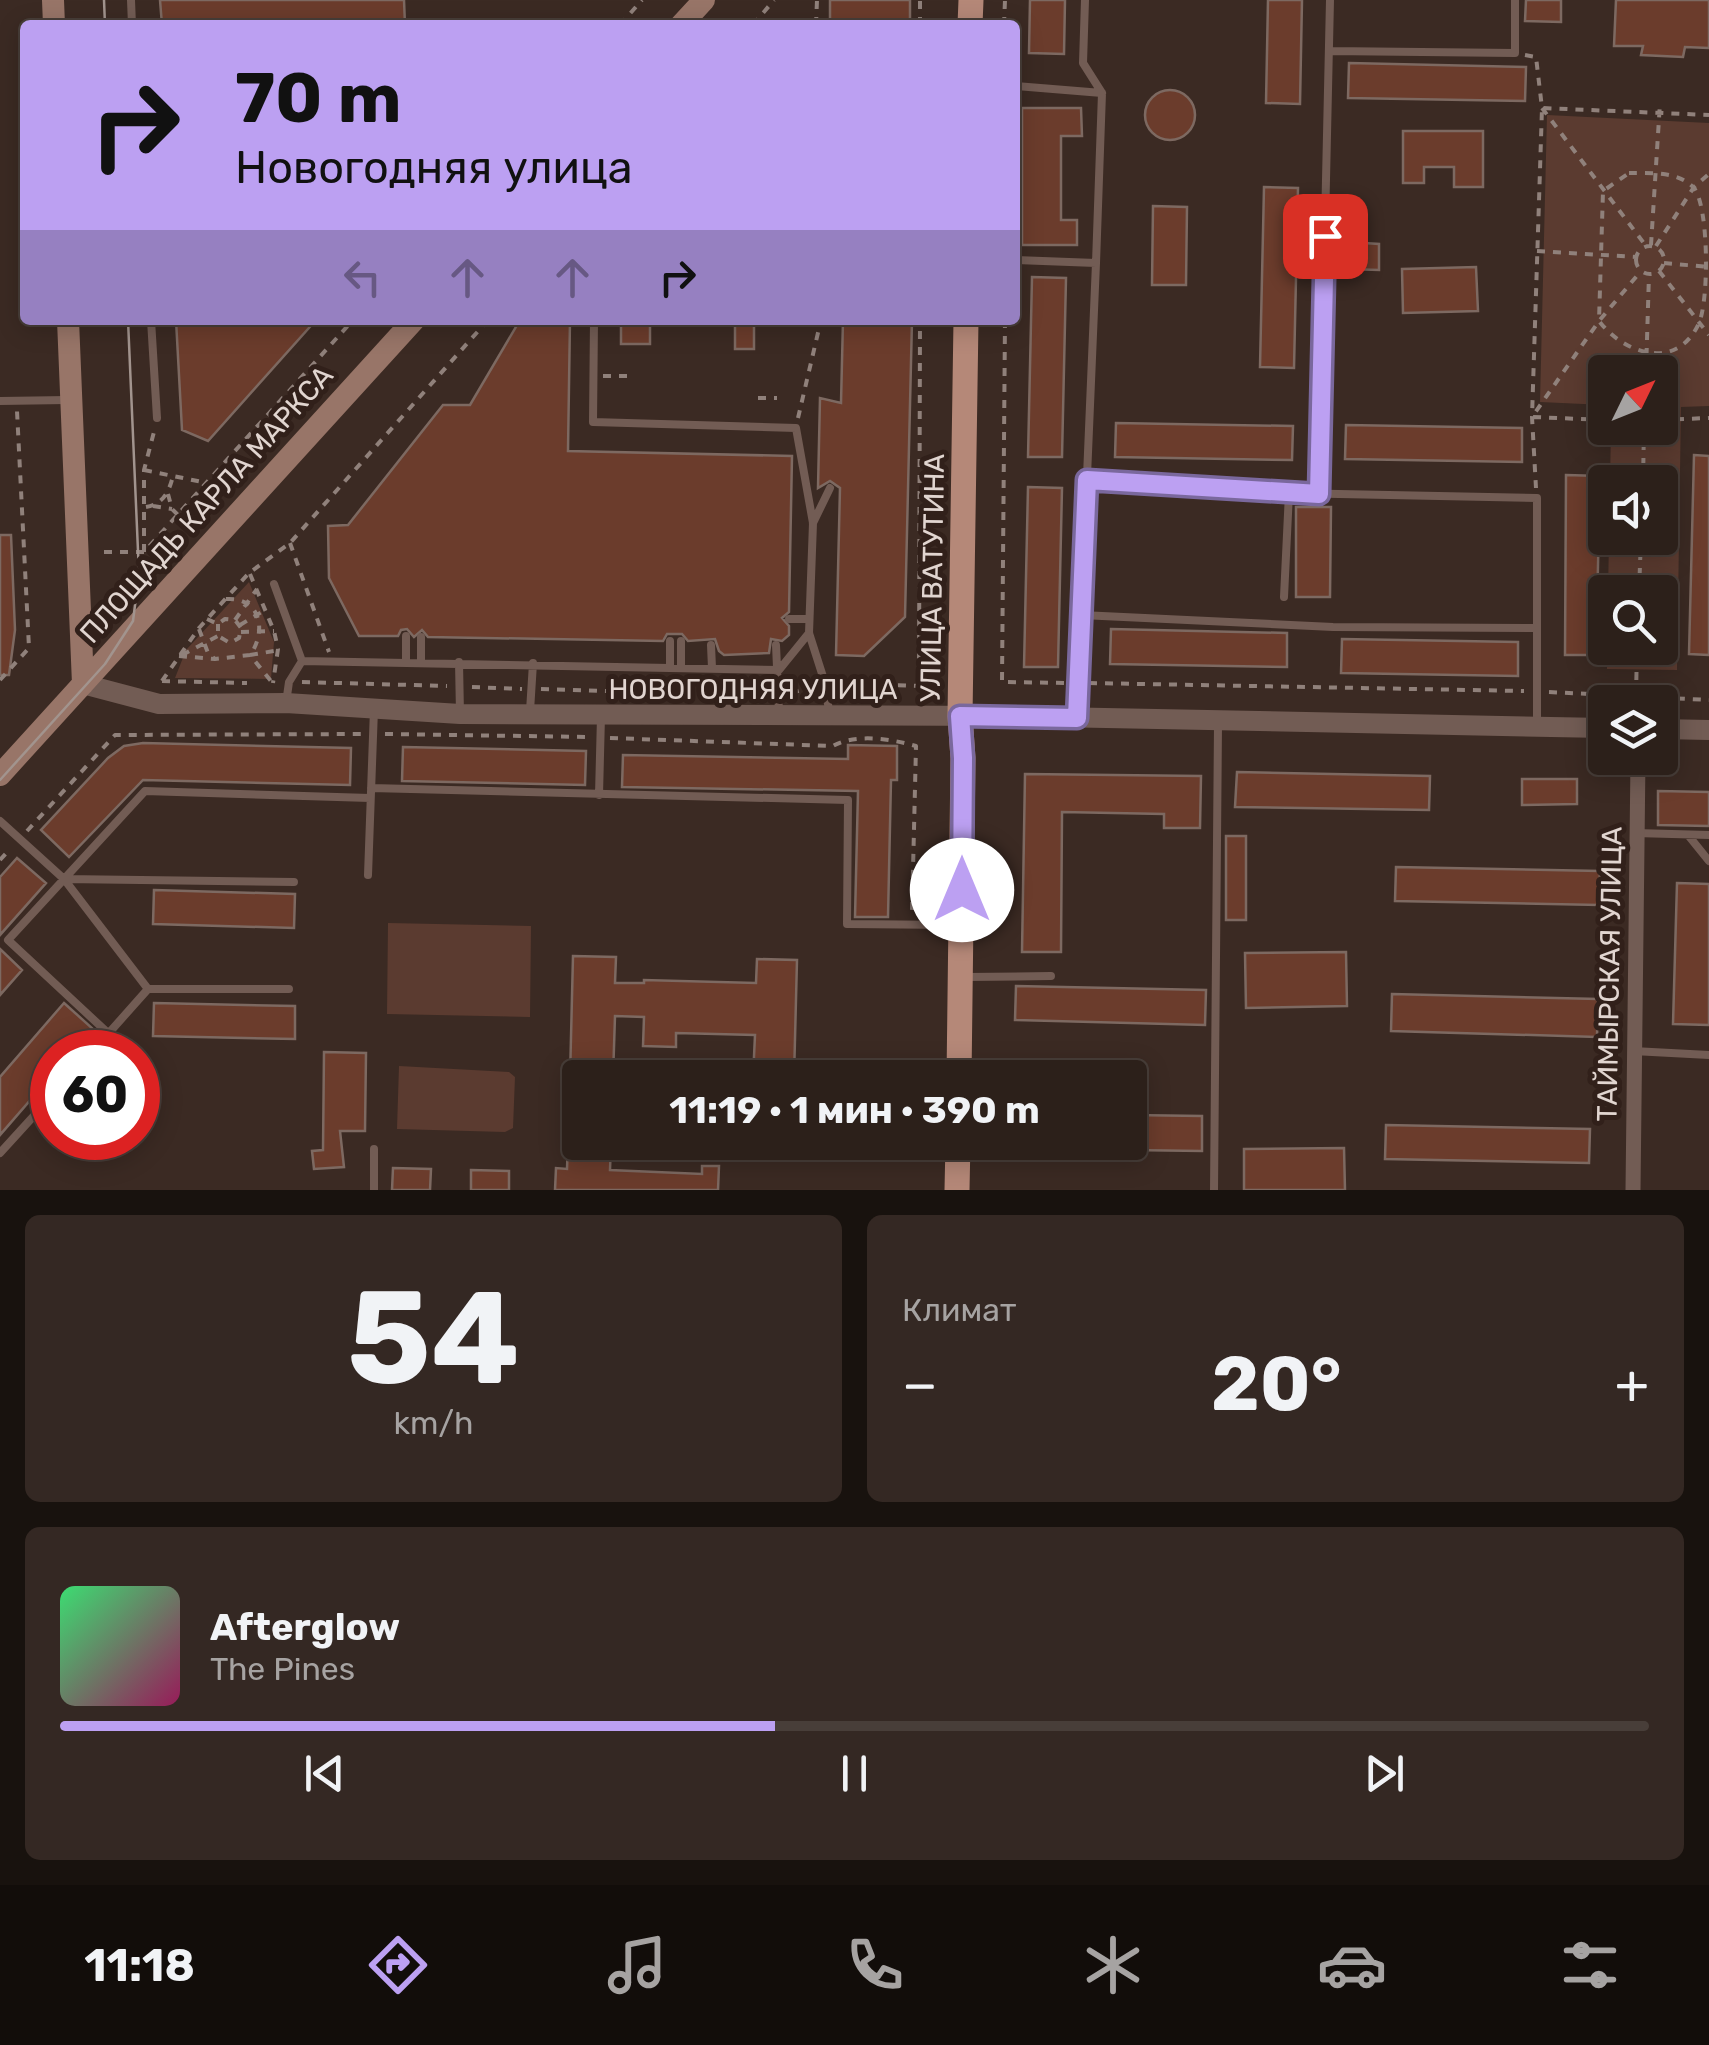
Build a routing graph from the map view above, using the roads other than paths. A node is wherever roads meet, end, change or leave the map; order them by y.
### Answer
1 (53, 0) edge
2 (68, 0) edge
3 (704, 0) edge
4 (1085, 0) edge
5 (1330, 0) edge
6 (1516, 0) edge
7 (686, 20) edge
8 (1329, 51) junction
9 (1020, 86) edge
10 (1102, 93) junction
11 (1020, 260) edge
12 (1096, 262) junction
13 (68, 325) edge
14 (151, 325) edge
15 (409, 325) edge
16 (594, 325) edge
17 (966, 325) edge
18 (71, 400) junction
19 (0, 401) edge
20 (157, 418) road end
21 (1087, 480) junction
22 (830, 488) dead end
23 (1289, 493) junction
24 (1319, 494) junction
25 (813, 524) junction
26 (274, 584) dead end
27 (1284, 596) dead end
28 (1082, 615) junction
29 (789, 619) dead end
30 (808, 619) junction
31 (1537, 628) junction
32 (808, 633) junction
33 (406, 636) dead end
34 (421, 637) dead end
35 (670, 641) dead end
36 (681, 641) dead end
37 (711, 644) dead end
38 (776, 645) dead end
39 (406, 660) junction
40 (302, 661) junction
41 (422, 661) junction
42 (459, 662) junction
43 (533, 664) junction
44 (670, 666) junction
45 (682, 667) junction
46 (712, 668) junction
47 (779, 670) junction
48 (83, 684) junction
49 (288, 693) junction
50 (779, 706) junction
51 (374, 709) junction
52 (460, 714) junction
53 (530, 716) junction
54 (601, 716) junction
55 (830, 716) junction
56 (960, 716) junction
57 (1077, 718) junction
58 (1218, 720) junction
59 (1537, 726) junction
60 (1588, 728) edge
61 (1678, 729) edge
62 (1709, 730) edge
63 (1637, 775) edge
64 (0, 776) edge
65 (370, 793) junction
66 (599, 796) junction
67 (0, 821) edge
68 (1635, 833) junction
69 (1688, 835) junction
70 (1709, 836) edge
71 (1709, 861) edge
72 (368, 875) dead end
73 (64, 879) junction
74 (294, 882) dead end
75 (962, 925) junction
76 (1051, 976) dead end
77 (961, 977) junction
78 (148, 988) junction
79 (289, 989) dead end
80 (105, 1030) edge
81 (112, 1030) edge
82 (1634, 1050) junction
83 (1709, 1055) edge
84 (960, 1060) edge
85 (30, 1121) edge
86 (374, 1148) dead end
87 (0, 1154) edge
88 (958, 1160) edge
89 (374, 1190) edge
90 (957, 1190) edge
91 (1214, 1190) edge
92 (1633, 1190) edge

1 - 2 lane
3 - 7 main road
4 - 10 lane
5 - 8 lane
6 - 8 lane
8 - 24 lane
9 - 10 lane
10 - 12 lane
11 - 12 lane
12 - 21 lane
13 - 18 main road
14 - 20 lane
15 - 48 main road, ПЛОЩАДЬ КАРЛА МАРКСА
16 - 25 lane
17 - 56 main road, УЛИЦА ВАТУТИНА
18 - 19 lane
18 - 48 main road
21 - 23 lane
21 - 28 lane
22 - 25 lane
23 - 24 lane
23 - 27 lane
24 - 31 lane
25 - 30 lane
26 - 40 lane
28 - 31 lane
28 - 57 lane
29 - 30 lane
30 - 32 lane
31 - 59 lane
32 - 47 lane
32 - 55 lane
33 - 39 lane
34 - 41 lane
35 - 44 lane
36 - 45 lane
37 - 46 lane
38 - 47 lane
39 - 40 lane
39 - 41 lane
40 - 49 lane
41 - 42 lane
42 - 43 lane
42 - 52 lane
43 - 44 lane
43 - 53 lane
44 - 45 lane
45 - 46 lane
46 - 47 lane
47 - 50 lane
48 - 49 street, НОВОГОДНЯЯ УЛИЦА
48 - 64 main road, ПЛОЩАДЬ КАРЛА МАРКСА
49 - 51 street, НОВОГОДНЯЯ УЛИЦА
50 - 54 street, НОВОГОДНЯЯ УЛИЦА
50 - 55 street, НОВОГОДНЯЯ УЛИЦА
51 - 52 street, НОВОГОДНЯЯ УЛИЦА
51 - 65 lane
52 - 53 street, НОВОГОДНЯЯ УЛИЦА
53 - 54 street, НОВОГОДНЯЯ УЛИЦА
54 - 66 lane
55 - 56 street, НОВОГОДНЯЯ УЛИЦА
56 - 57 street, НОВОГОДНЯЯ УЛИЦА
56 - 75 main road, УЛИЦА ВАТУТИНА
57 - 58 street, НОВОГОДНЯЯ УЛИЦА
58 - 59 street, НОВОГОДНЯЯ УЛИЦА
58 - 91 lane
59 - 60 street, НОВОГОДНЯЯ УЛИЦА
61 - 62 street
63 - 68 street, ТАЙМЫРСКАЯ УЛИЦА
65 - 66 lane
65 - 72 lane
65 - 73 lane
66 - 75 lane
67 - 73 lane
68 - 69 lane
68 - 82 street, ТАЙМЫРСКАЯ УЛИЦА
69 - 70 lane
69 - 71 lane
73 - 74 lane
73 - 78 lane
73 - 80 lane
75 - 77 main road, УЛИЦА ВАТУТИНА
76 - 77 lane
77 - 84 main road, УЛИЦА ВАТУТИНА
78 - 79 lane
78 - 81 lane
82 - 83 lane
82 - 92 street, ТАЙМЫРСКАЯ УЛИЦА
85 - 87 lane
86 - 89 lane
88 - 90 main road

